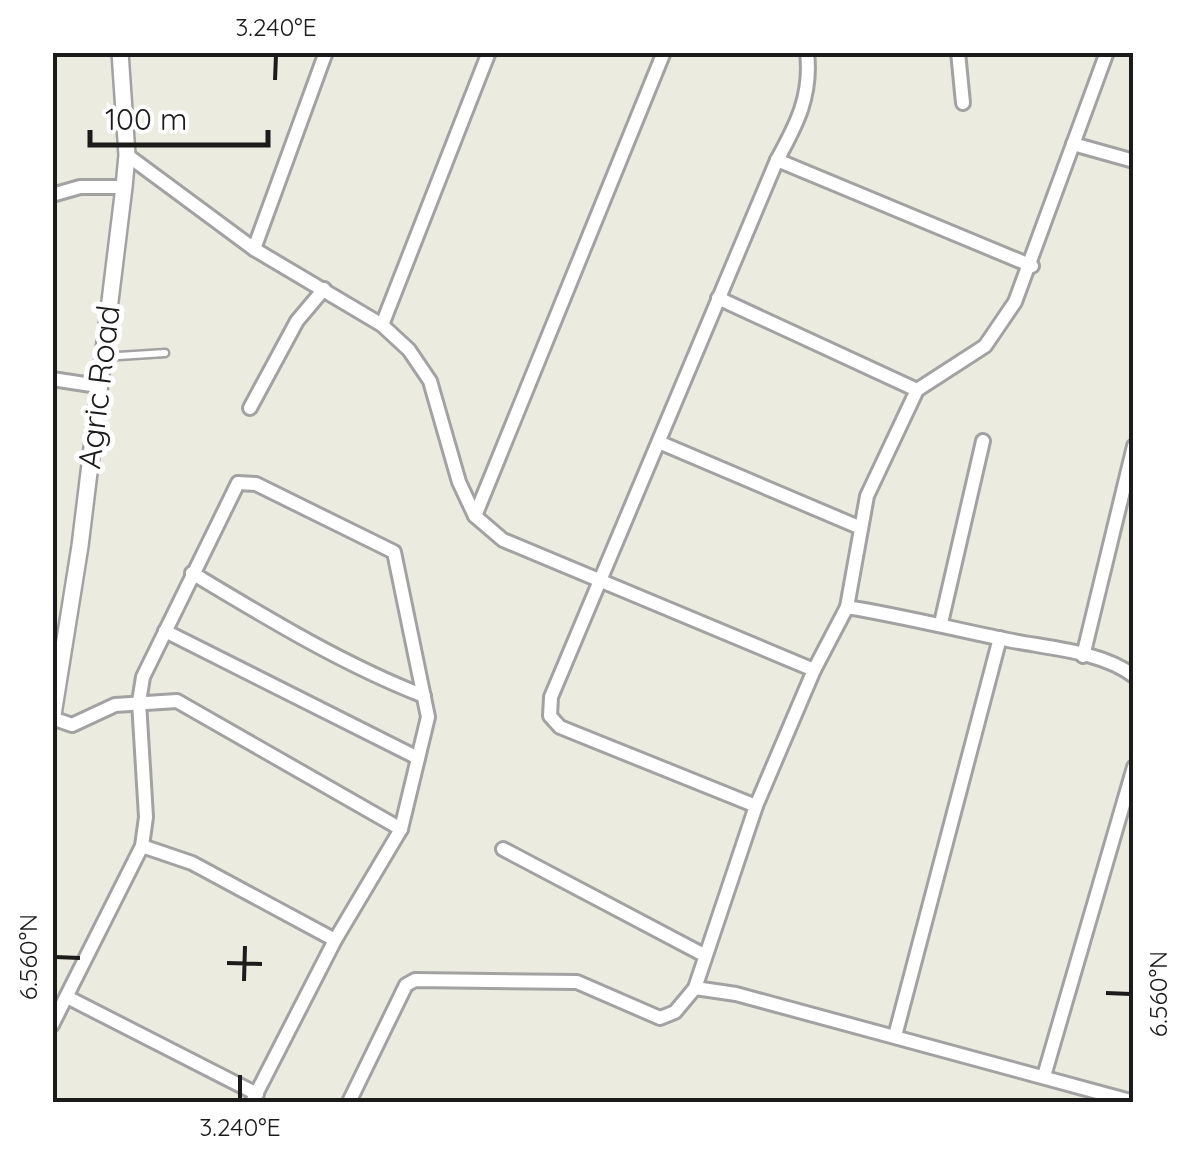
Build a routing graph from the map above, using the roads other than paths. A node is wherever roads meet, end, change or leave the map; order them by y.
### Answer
1 (120, 52) edge
2 (326, 52) edge
3 (489, 52) edge
4 (664, 52) edge
5 (807, 52) edge
6 (958, 52) edge
7 (1107, 52) edge
8 (963, 103) dead end
9 (1073, 144) junction
10 (126, 155) junction
11 (777, 160) junction
12 (1134, 161) edge
13 (124, 187) junction
14 (52, 195) edge
15 (254, 249) junction
16 (1032, 266) junction
17 (324, 289) junction
18 (718, 298) junction
19 (382, 325) junction
20 (165, 354) dead end
21 (102, 357) junction
22 (52, 380) edge
23 (98, 386) junction
24 (916, 390) junction
25 (250, 408) dead end
26 (983, 441) dead end
27 (661, 442) junction
28 (1134, 446) edge
29 (475, 516) junction
30 (861, 528) junction
31 (192, 573) junction
32 (602, 584) junction
33 (848, 607) junction
34 (941, 622) junction
35 (166, 631) junction
36 (1000, 638) junction
37 (1083, 656) junction
38 (814, 670) junction
39 (1134, 676) edge
40 (424, 696) junction
41 (139, 702) junction
42 (53, 719) edge
43 (418, 758) junction
44 (1134, 767) edge
45 (1131, 785) edge
46 (756, 806) junction
47 (401, 829) junction
48 (142, 846) junction
49 (503, 849) dead end
50 (335, 940) junction
51 (704, 954) junction
52 (695, 988) junction
53 (67, 998) junction
54 (52, 1025) edge
55 (895, 1036) junction
56 (1044, 1076) junction
57 (254, 1098) edge
58 (349, 1102) edge
59 (1134, 1102) edge

1 - 10 street, Agric Road
2 - 15 street
3 - 19 street
4 - 29 street
5 - 11 street
6 - 8 street
7 - 9 street
9 - 12 street
9 - 16 street
10 - 13 street, Agric Road
10 - 15 street
11 - 16 street
11 - 18 street
13 - 14 street
13 - 21 street, Agric Road
15 - 17 street
16 - 24 street
17 - 19 street
17 - 25 street
18 - 24 street
18 - 27 street
19 - 29 street
20 - 21 lane
21 - 23 street, Agric Road
22 - 23 street
23 - 42 street, Agric Road
24 - 30 street
26 - 34 street
27 - 30 street
27 - 32 street
28 - 37 street
29 - 32 street
30 - 33 street
31 - 35 street
31 - 40 street
31 - 40 street
32 - 38 street
32 - 46 street
33 - 34 street
33 - 38 street
34 - 36 street
35 - 41 street
35 - 43 street
36 - 37 street
36 - 55 street
37 - 39 street
38 - 46 street
40 - 43 street
41 - 42 street
41 - 47 street
41 - 48 street
43 - 47 street
44 - 45 street
45 - 56 street
46 - 51 street
47 - 50 street
48 - 50 street
48 - 53 street
49 - 51 street
50 - 57 street
51 - 52 street
52 - 55 street
52 - 58 street
53 - 54 street
53 - 57 street
55 - 56 street
56 - 59 street

